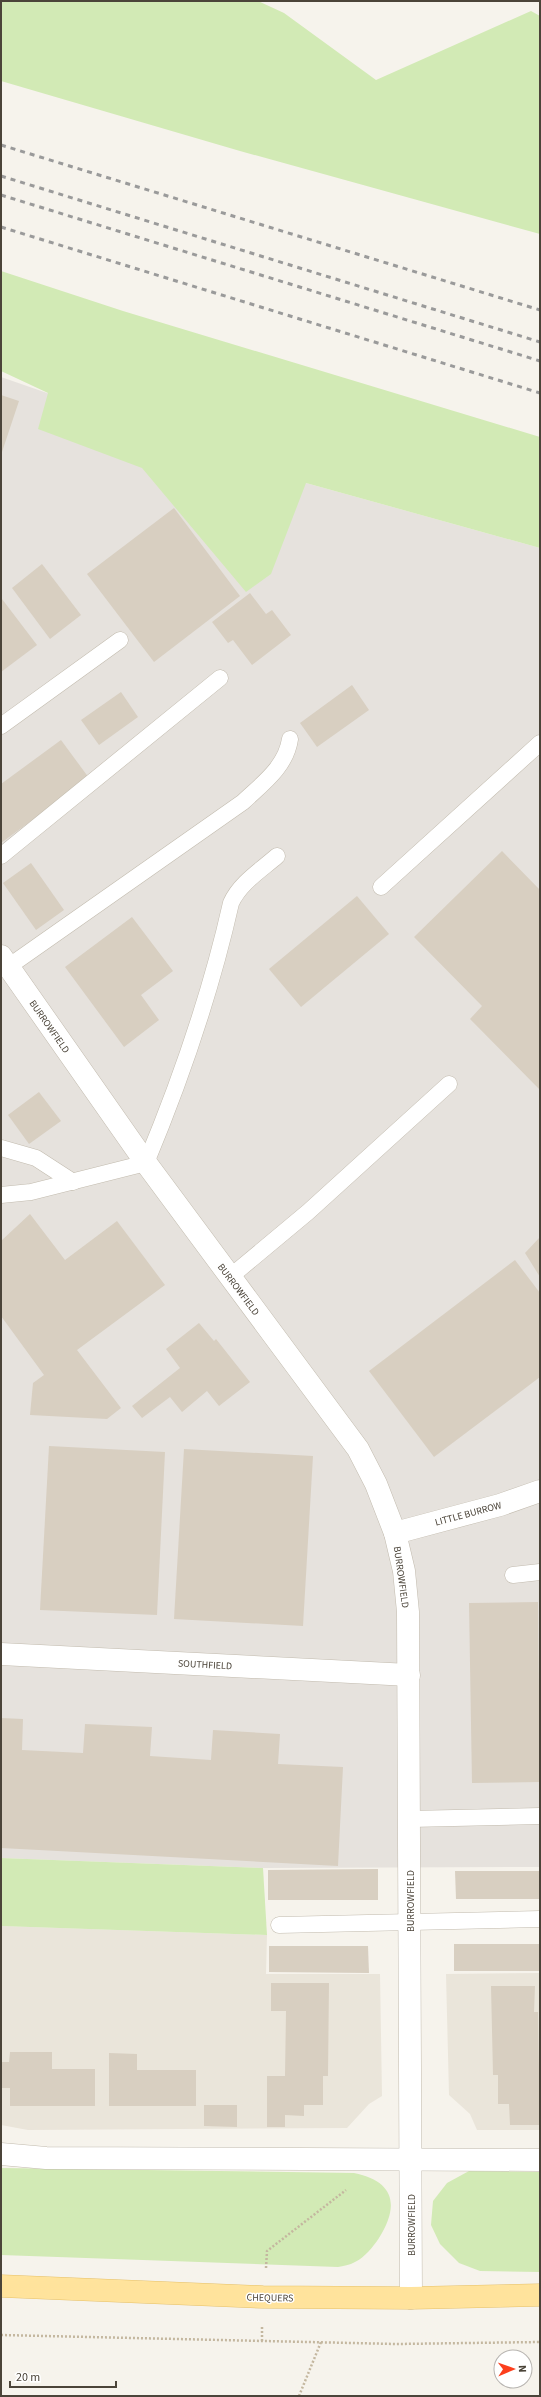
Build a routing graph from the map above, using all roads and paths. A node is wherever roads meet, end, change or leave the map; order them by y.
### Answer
1 (120, 640) dead end
2 (220, 678) dead end
3 (1, 726) edge
4 (290, 739) dead end
5 (540, 743) edge
6 (1, 856) edge
7 (277, 856) dead end
8 (381, 887) dead end
9 (5, 961) edge
10 (449, 1084) dead end
11 (1, 1148) edge
12 (146, 1163) junction
13 (73, 1182) junction
14 (1, 1195) edge
15 (230, 1277) junction
16 (540, 1490) edge
17 (396, 1533) junction
18 (540, 1572) edge
19 (513, 1574) dead end
20 (1, 1654) edge
21 (409, 1675) junction
22 (540, 1816) edge
23 (410, 1819) junction
24 (540, 1919) edge
25 (410, 1922) junction
26 (279, 1925) dead end
27 (1, 2154) edge
28 (362, 2160) junction
29 (540, 2160) edge
30 (411, 2161) junction
31 (267, 2251) dead end
32 (1, 2286) edge
33 (540, 2296) edge
34 (411, 2298) junction
35 (1, 2335) edge
36 (322, 2342) junction
37 (540, 2342) edge
38 (299, 2396) edge

1 - 3 lane
2 - 6 lane
4 - 9 lane
5 - 8 lane
7 - 12 lane
9 - 12 street, BURROWFIELD
10 - 15 lane
11 - 13 lane
12 - 13 lane
12 - 15 street, BURROWFIELD
13 - 14 lane
15 - 17 street, BURROWFIELD
16 - 17 street, LITTLE BURROW
17 - 21 street, BURROWFIELD
18 - 19 lane
20 - 21 street, SOUTHFIELD
21 - 23 street, BURROWFIELD
22 - 23 lane
23 - 25 street, BURROWFIELD
24 - 25 lane
25 - 26 lane
25 - 30 street, BURROWFIELD
27 - 28 street
28 - 30 street
28 - 31 path
29 - 30 street
30 - 34 street, BURROWFIELD
32 - 34 main road, CHEQUERS
33 - 34 main road, CHEQUERS
35 - 36 path
36 - 37 path
36 - 38 path

